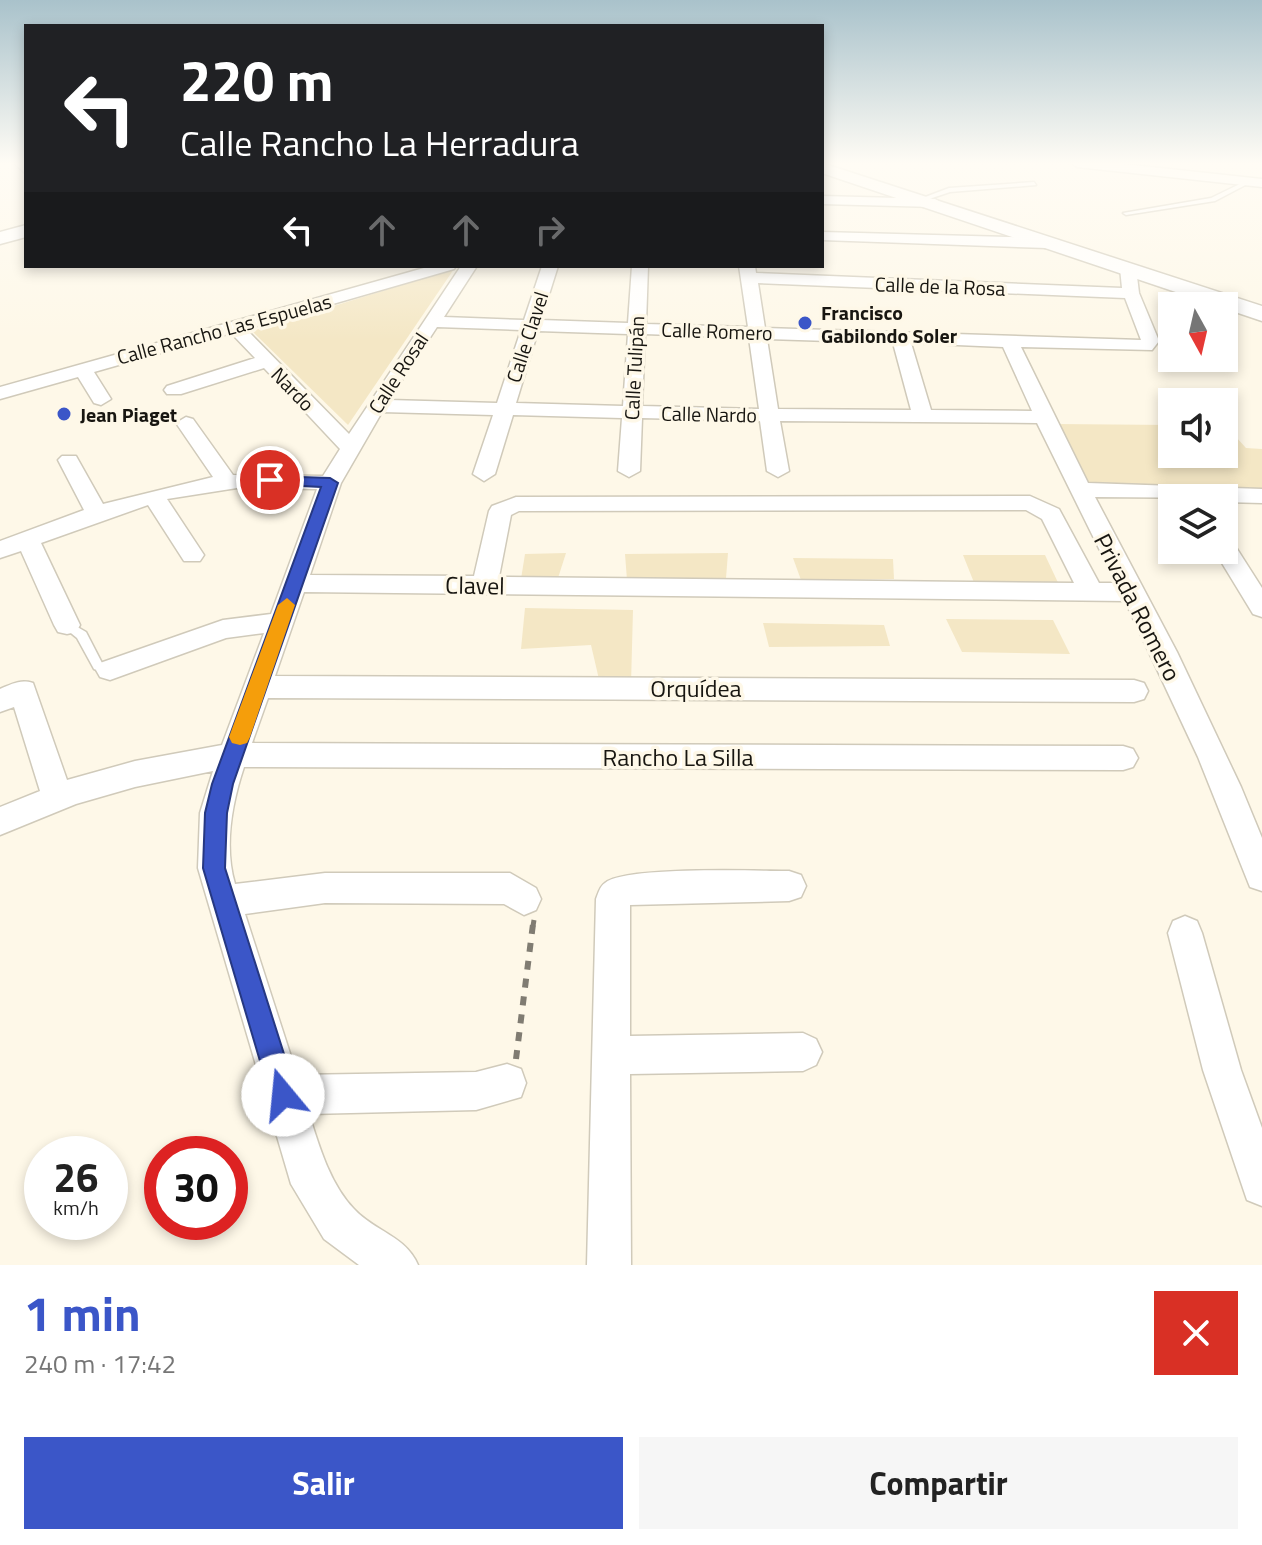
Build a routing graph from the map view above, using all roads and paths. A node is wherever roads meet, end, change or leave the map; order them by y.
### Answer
1 (988, 222) edge
2 (24, 232) edge
3 (824, 236) edge
4 (0, 238) edge
5 (1047, 243) junction
6 (441, 268) edge
7 (468, 268) edge
8 (549, 268) edge
9 (640, 268) edge
10 (1128, 268) junction
11 (748, 272) edge
12 (1131, 293) junction
13 (1262, 314) edge
14 (431, 322) junction
15 (531, 325) junction
16 (236, 328) junction
17 (636, 328) junction
18 (758, 332) junction
19 (900, 337) junction
20 (1009, 340) junction
21 (266, 361) junction
22 (82, 368) junction
23 (174, 390) dead end
24 (0, 393) edge
25 (101, 399) dead end
26 (376, 406) junction
27 (505, 409) junction
28 (631, 412) junction
29 (772, 415) junction
30 (923, 416) junction
31 (1043, 417) junction
32 (186, 423) dead end
33 (351, 448) junction
34 (69, 460) dead end
35 (629, 471) dead end
36 (778, 471) dead end
37 (484, 474) dead end
38 (228, 483) junction
39 (330, 483) junction
40 (1079, 490) junction
41 (1158, 494) edge
42 (154, 496) junction
43 (1238, 496) edge
44 (1262, 496) edge
45 (97, 514) junction
46 (28, 539) junction
47 (0, 550) edge
48 (192, 555) dead end
49 (1238, 557) edge
50 (1235, 564) edge
51 (1262, 564) edge
52 (294, 583) junction
53 (485, 584) junction
54 (1091, 591) junction
55 (1130, 592) junction
56 (1262, 608) edge
57 (281, 622) junction
58 (67, 625) joint
59 (110, 670) joint
60 (258, 687) junction
61 (1134, 691) dead end
62 (11, 696) edge
63 (233, 755) junction
64 (1123, 758) dead end
65 (57, 797) junction
66 (0, 821) edge
67 (1262, 876) edge
68 (789, 886) dead end
69 (524, 899) joint
70 (224, 901) junction
71 (1185, 933) dead end
72 (803, 1052) dead end
73 (610, 1055) junction
74 (507, 1083) joint
75 (283, 1095) junction
76 (1262, 1185) edge
77 (396, 1265) edge
78 (609, 1265) edge

1 - 5 street
2 - 4 street
3 - 5 street
5 - 10 street
6 - 16 street, Calle Rancho Las Espuelas
7 - 14 street, Calle Rosal
8 - 15 street, Calle Clavel
9 - 17 street, Calle Tulipán
10 - 12 street
10 - 13 street
11 - 12 street, Calle de la Rosa
11 - 18 street
12 - 20 street, Calle Romero
14 - 15 street, Calle Romero
14 - 26 street, Calle Rosal
15 - 17 street, Calle Romero
15 - 27 street, Calle Clavel
16 - 21 street, Nardo
16 - 22 street, Calle Rancho Las Espuelas
17 - 18 street, Calle Romero
17 - 28 street, Calle Tulipán
18 - 19 street, Calle Romero
18 - 29 street
19 - 20 street, Calle Romero
19 - 30 street
20 - 31 street, Privada Romero
21 - 23 street
21 - 33 street, Nardo
22 - 24 street, Calle Rancho Las Espuelas
22 - 25 street
26 - 27 street, Calle Nardo
26 - 33 street, Calle Rosal
27 - 28 street, Calle Nardo
27 - 37 street, Calle Clavel
28 - 29 street, Calle Nardo
28 - 35 street, Calle Tulipán
29 - 30 street, Calle Nardo
29 - 36 street
30 - 31 street, Calle Nardo
31 - 40 street, Privada Romero
32 - 38 street
33 - 39 street, Calle Rosal
34 - 45 street
38 - 39 street
38 - 42 street
39 - 52 street, Calle Rosal
40 - 41 street
40 - 55 street, Privada Romero
42 - 45 street
42 - 48 street
43 - 44 street
45 - 46 street
46 - 47 street
46 - 58 street
49 - 51 street
50 - 56 street
52 - 53 street, Clavel
52 - 57 street, Calle Rosal
53 - 54 street, Clavel
53 - 54 street
54 - 55 street, Clavel
55 - 67 street, Privada Romero
57 - 59 street
57 - 60 street, Calle Rosal
58 - 59 lane
60 - 61 street, Orquídea
60 - 63 street, Calle Rosal
62 - 65 street
63 - 64 street, Rancho La Silla
63 - 65 street, Rancho La Silla
63 - 70 street, Calle Rosal
65 - 66 street, Rancho La Silla
68 - 73 street
69 - 70 street
69 - 74 path
70 - 75 street, Calle Rosal
71 - 76 street
72 - 73 street
73 - 78 street
74 - 75 street
75 - 77 street, Calle Rosal

